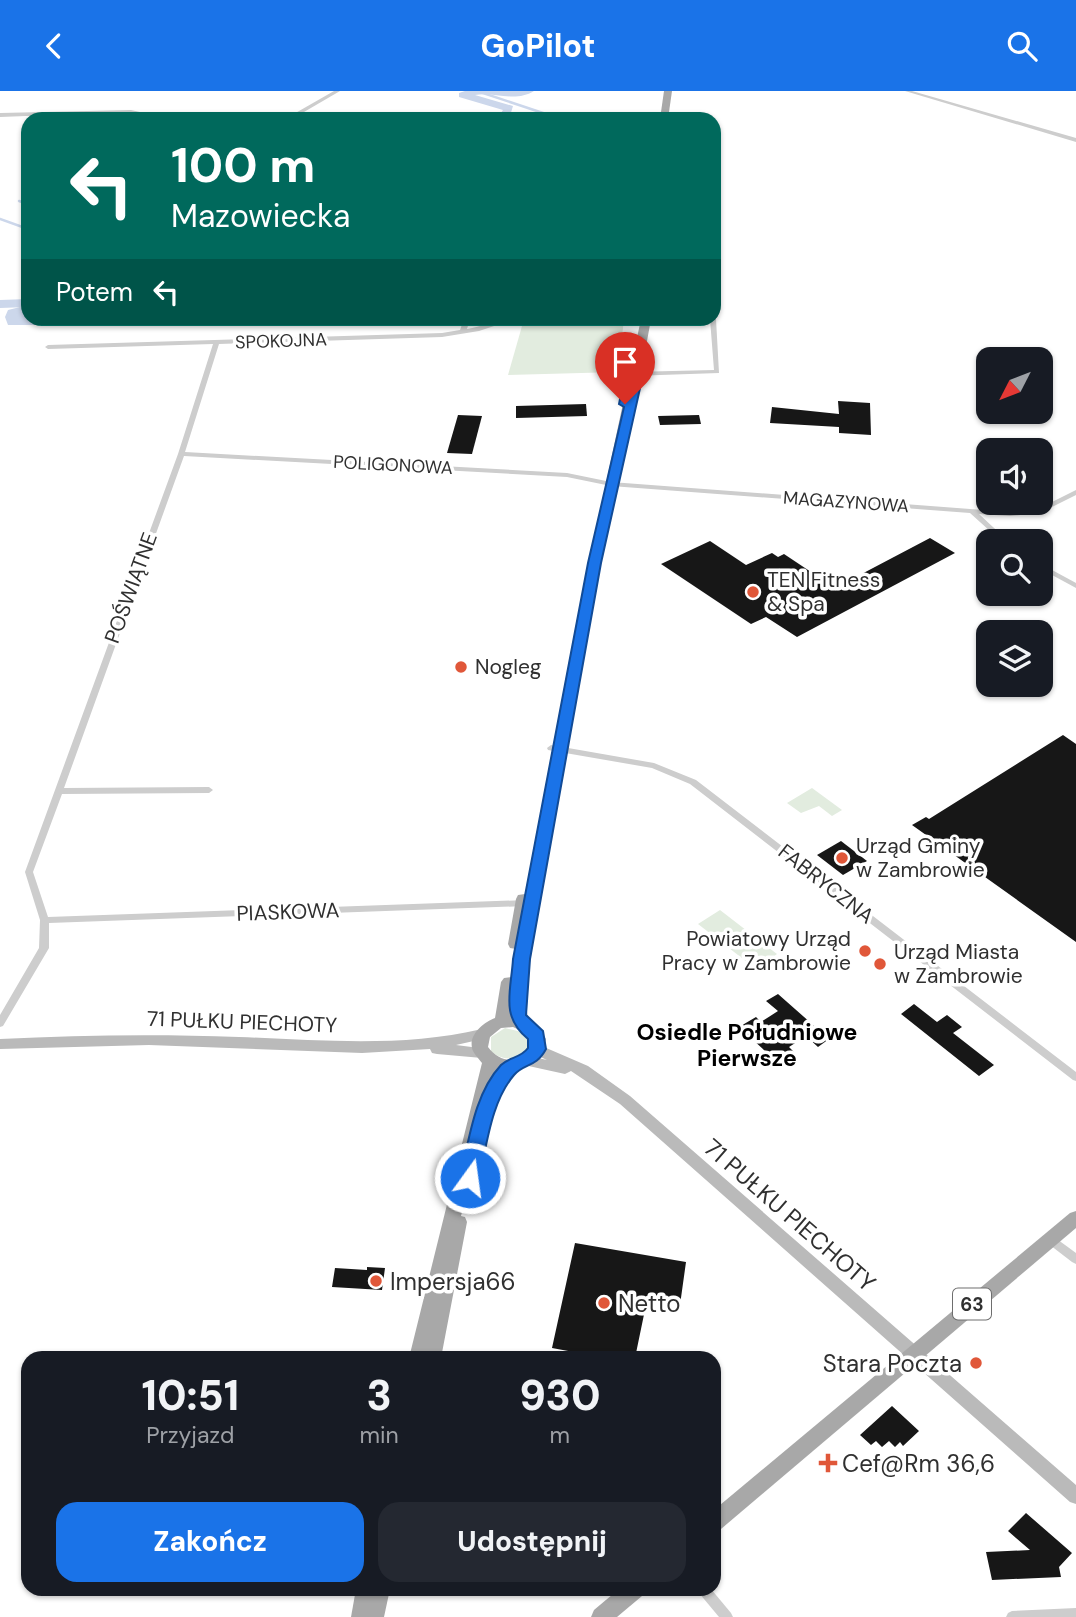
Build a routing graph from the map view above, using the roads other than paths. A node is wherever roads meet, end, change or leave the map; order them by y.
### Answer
1 (338, 91) edge
2 (668, 91) edge
3 (907, 91) edge
4 (98, 112) edge
5 (136, 112) edge
6 (300, 112) edge
7 (665, 112) edge
8 (21, 114) edge
9 (0, 115) edge
10 (1076, 140) edge
11 (465, 326) edge
12 (483, 326) edge
13 (645, 326) edge
14 (714, 326) edge
15 (463, 331) junction
16 (216, 344) junction
17 (48, 347) dead end
18 (634, 374) junction
19 (181, 454) junction
20 (608, 483) junction
21 (1076, 492) edge
22 (973, 512) junction
23 (992, 529) edge
24 (1053, 573) edge
25 (1076, 586) edge
26 (555, 749) junction
27 (209, 790) dead end
28 (58, 791) junction
29 (527, 903) junction
30 (45, 921) junction
31 (502, 1021) junction
32 (0, 1023) edge
33 (521, 1023) junction
34 (482, 1034) junction
35 (0, 1044) edge
36 (373, 1047) junction
37 (533, 1055) junction
38 (486, 1058) junction
39 (510, 1067) junction
40 (1076, 1077) edge
41 (604, 1085) joint
42 (1076, 1217) edge
43 (1049, 1239) junction
44 (1076, 1259) edge
45 (420, 1351) edge
46 (434, 1351) edge
47 (912, 1353) junction
48 (1076, 1496) edge
49 (721, 1516) edge
50 (365, 1596) edge
51 (378, 1596) edge
52 (626, 1596) edge
53 (709, 1596) edge
54 (1076, 1614) edge
55 (361, 1617) edge
56 (374, 1617) edge
57 (601, 1617) edge
58 (727, 1617) edge
59 (1012, 1617) edge

1 - 6 street
2 - 7 main road
3 - 10 street
4 - 5 street
8 - 9 street
11 - 15 street
12 - 15 street, SPOKOJNA
13 - 18 main road
14 - 18 street
15 - 16 street, SPOKOJNA
16 - 17 street, SPOKOJNA
16 - 19 street, POŚWIĄTNE
18 - 20 main road
19 - 20 street, POLIGONOWA
19 - 28 street, POŚWIĄTNE
20 - 22 street, MAGAZYNOWA
20 - 26 main road
21 - 22 street, MAGAZYNOWA
22 - 23 street
24 - 25 street
26 - 29 main road
26 - 40 street, FABRYCZNA
27 - 28 street
28 - 30 street, POŚWIĄTNE
29 - 30 street, PIASKOWA
29 - 31 main road
29 - 33 main road
30 - 32 street, POŚWIĄTNE
31 - 33 main road
31 - 34 main road
33 - 37 main road
34 - 36 street, 71 PUŁKU PIECHOTY
34 - 38 main road
35 - 36 street, 71 PUŁKU PIECHOTY
36 - 38 street
37 - 39 main road
37 - 41 street, 71 PUŁKU PIECHOTY
38 - 39 main road
38 - 45 main road
39 - 46 main road
41 - 47 street, 71 PUŁKU PIECHOTY
42 - 43 main road, 63
43 - 44 street
43 - 47 main road, 63
47 - 48 street
47 - 49 main road, 63
50 - 55 main road
51 - 56 main road
52 - 57 main road
53 - 58 street
54 - 59 street

